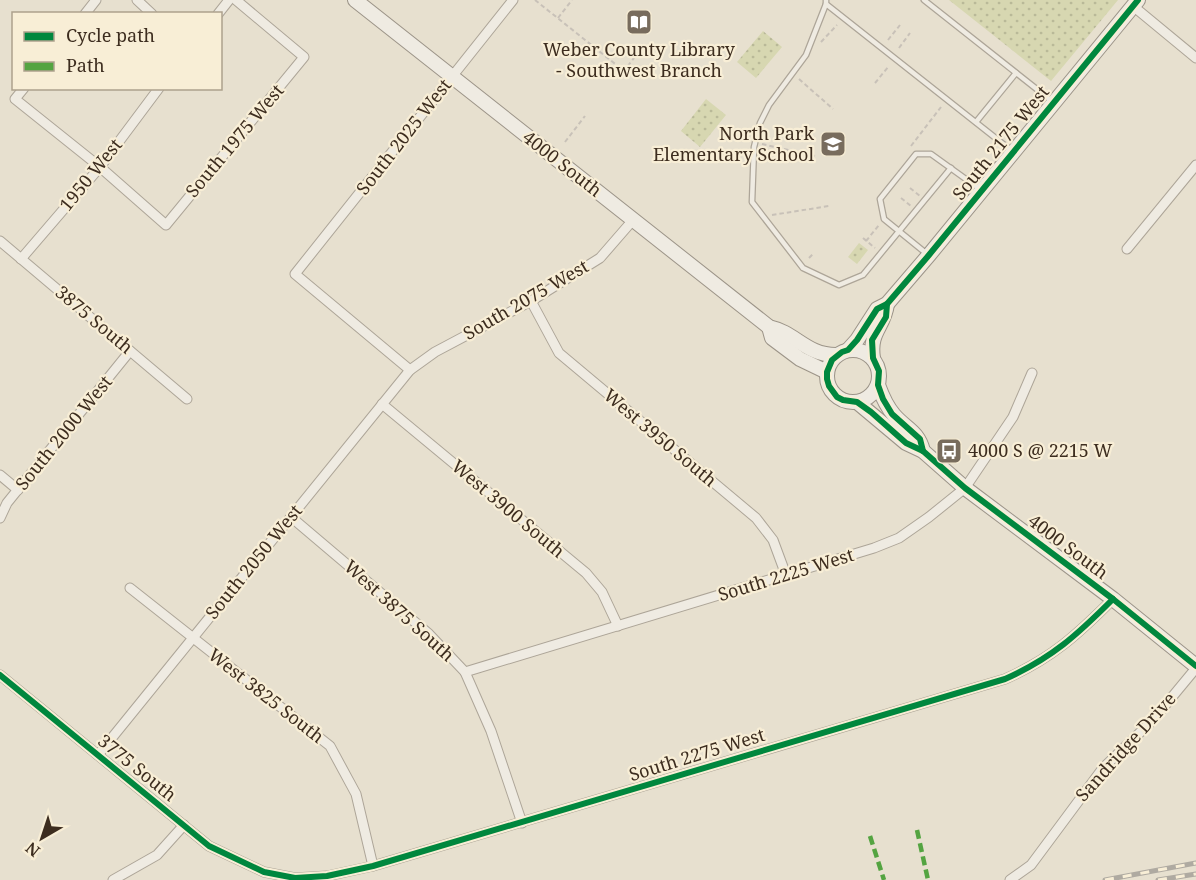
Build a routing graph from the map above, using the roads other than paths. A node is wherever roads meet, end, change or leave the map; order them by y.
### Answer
1 (96, 0) edge
2 (137, 0) edge
3 (229, 0) edge
4 (236, 0) edge
5 (355, 0) edge
6 (513, 0) edge
7 (924, 0) edge
8 (826, 2) edge
9 (1135, 3) edge
10 (87, 12) edge
11 (150, 12) edge
12 (220, 12) edge
13 (1196, 58) edge
14 (1016, 73) junction
15 (451, 77) junction
16 (22, 90) edge
17 (157, 90) edge
18 (1053, 102) junction
19 (976, 122) junction
20 (1013, 152) junction
21 (1196, 165) edge
22 (100, 166) junction
23 (951, 168) junction
24 (981, 190) junction
25 (633, 220) junction
26 (900, 232) junction
27 (0, 241) edge
28 (1127, 249) dead end
29 (929, 255) junction
30 (21, 259) junction
31 (531, 301) junction
32 (887, 304) junction
33 (769, 327) junction
34 (130, 351) junction
35 (842, 352) junction
36 (873, 358) junction
37 (410, 370) junction
38 (827, 372) junction
39 (1032, 373) dead end
40 (878, 385) junction
41 (187, 399) dead end
42 (857, 402) junction
43 (382, 405) junction
44 (923, 451) junction
45 (0, 475) edge
46 (964, 488) junction
47 (18, 490) junction
48 (291, 517) junction
49 (0, 518) edge
50 (786, 575) junction
51 (130, 588) dead end
52 (1113, 599) junction
53 (618, 626) junction
54 (193, 638) junction
55 (1196, 667) edge
56 (465, 672) junction
57 (0, 675) edge
58 (98, 755) junction
59 (522, 823) junction
60 (184, 825) junction
61 (373, 866) junction
62 (264, 872) joint
63 (113, 880) edge
64 (1010, 880) edge

1 - 10 street
2 - 11 street
3 - 12 street
4 - 22 street, South 1975 West
5 - 15 street, 4000 South
6 - 15 street, South 2025 West
7 - 14 lane
8 - 19 lane
8 - 26 lane
9 - 13 street
9 - 18 street, South 2175 West
14 - 18 lane
14 - 19 lane
15 - 25 street, 4000 South
15 - 37 street, South 2025 West
16 - 22 street
17 - 22 street, 1950 West
18 - 20 street, South 2175 West
19 - 20 lane
20 - 24 street, South 2175 West
21 - 28 street
22 - 30 street, 1950 West
23 - 24 lane
23 - 26 lane
23 - 26 lane
24 - 29 street, South 2175 West
25 - 31 street, South 2075 West
25 - 33 street, 4000 South
26 - 29 lane
27 - 30 street, 3875 South
29 - 32 street, South 2175 West
30 - 34 street, 3875 South
31 - 37 street, South 2075 West
31 - 50 street, West 3950 South
32 - 35 street, South 2175 West
32 - 36 street, South 2175 West
33 - 35 street, 4000 South
33 - 38 street, 4000 South
34 - 41 street, 3875 South
34 - 47 street, South 2000 West
35 - 36 street
35 - 38 street
36 - 40 street
37 - 43 street, South 2050 West
38 - 42 street
39 - 46 street, South 2225 West
40 - 42 street
40 - 44 street, 4000 South
42 - 44 street, 4000 South
43 - 48 street, South 2050 West
43 - 53 street, West 3900 South
44 - 46 street, 4000 South
45 - 47 street
46 - 50 street, South 2225 West
46 - 52 street, 4000 South
47 - 49 street, South 2000 West
48 - 54 street, South 2050 West
48 - 56 street, West 3875 South
50 - 53 street, South 2225 West
51 - 54 street, West 3825 South
52 - 55 street, 4000 South
52 - 59 street, South 2275 West
53 - 56 street, South 2225 West
54 - 58 street, South 2050 West
54 - 61 street, West 3825 South
55 - 64 street, Sandridge Drive
56 - 59 street, West 3875 South
57 - 58 street, 3775 South
58 - 60 street, 3775 South
59 - 61 street, South 2275 West
60 - 62 street, 3775 South
60 - 63 street
61 - 62 street, South 2275 West

